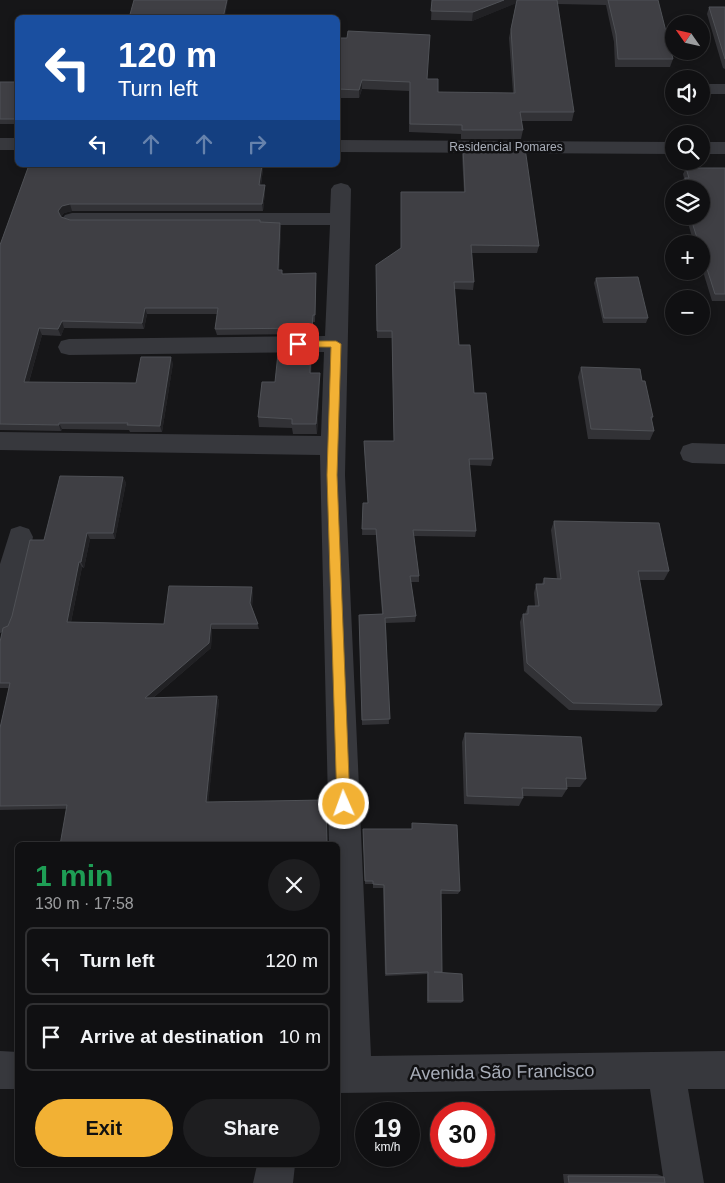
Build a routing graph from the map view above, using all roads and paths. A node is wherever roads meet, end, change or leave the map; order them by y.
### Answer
1 (710, 89) edge
2 (725, 89) edge
3 (0, 144) edge
4 (15, 144) edge
5 (340, 146) edge
6 (665, 148) edge
7 (710, 148) edge
8 (725, 148) edge
9 (341, 189) dead end
10 (72, 219) edge
11 (340, 219) junction
12 (336, 344) junction
13 (69, 347) dead end
14 (0, 441) edge
15 (333, 446) junction
16 (692, 453) dead end
17 (725, 454) edge
18 (20, 537) dead end
19 (0, 621) edge
20 (340, 842) edge
21 (340, 844) edge
22 (0, 1070) edge
23 (666, 1070) junction
24 (725, 1070) edge
25 (15, 1071) edge
26 (345, 1075) edge
27 (276, 1167) edge
28 (273, 1183) edge
29 (684, 1183) edge

1 - 2 street
3 - 4 street
5 - 6 street, Residencial Pomares
7 - 8 street
9 - 11 street
10 - 11 street
11 - 12 street
12 - 13 street
12 - 15 street
14 - 15 street
15 - 20 street
16 - 17 street
18 - 19 street
21 - 26 street
22 - 25 street
23 - 24 street, Avenida São Francisco
23 - 26 street, Avenida São Francisco
23 - 29 street
27 - 28 street

